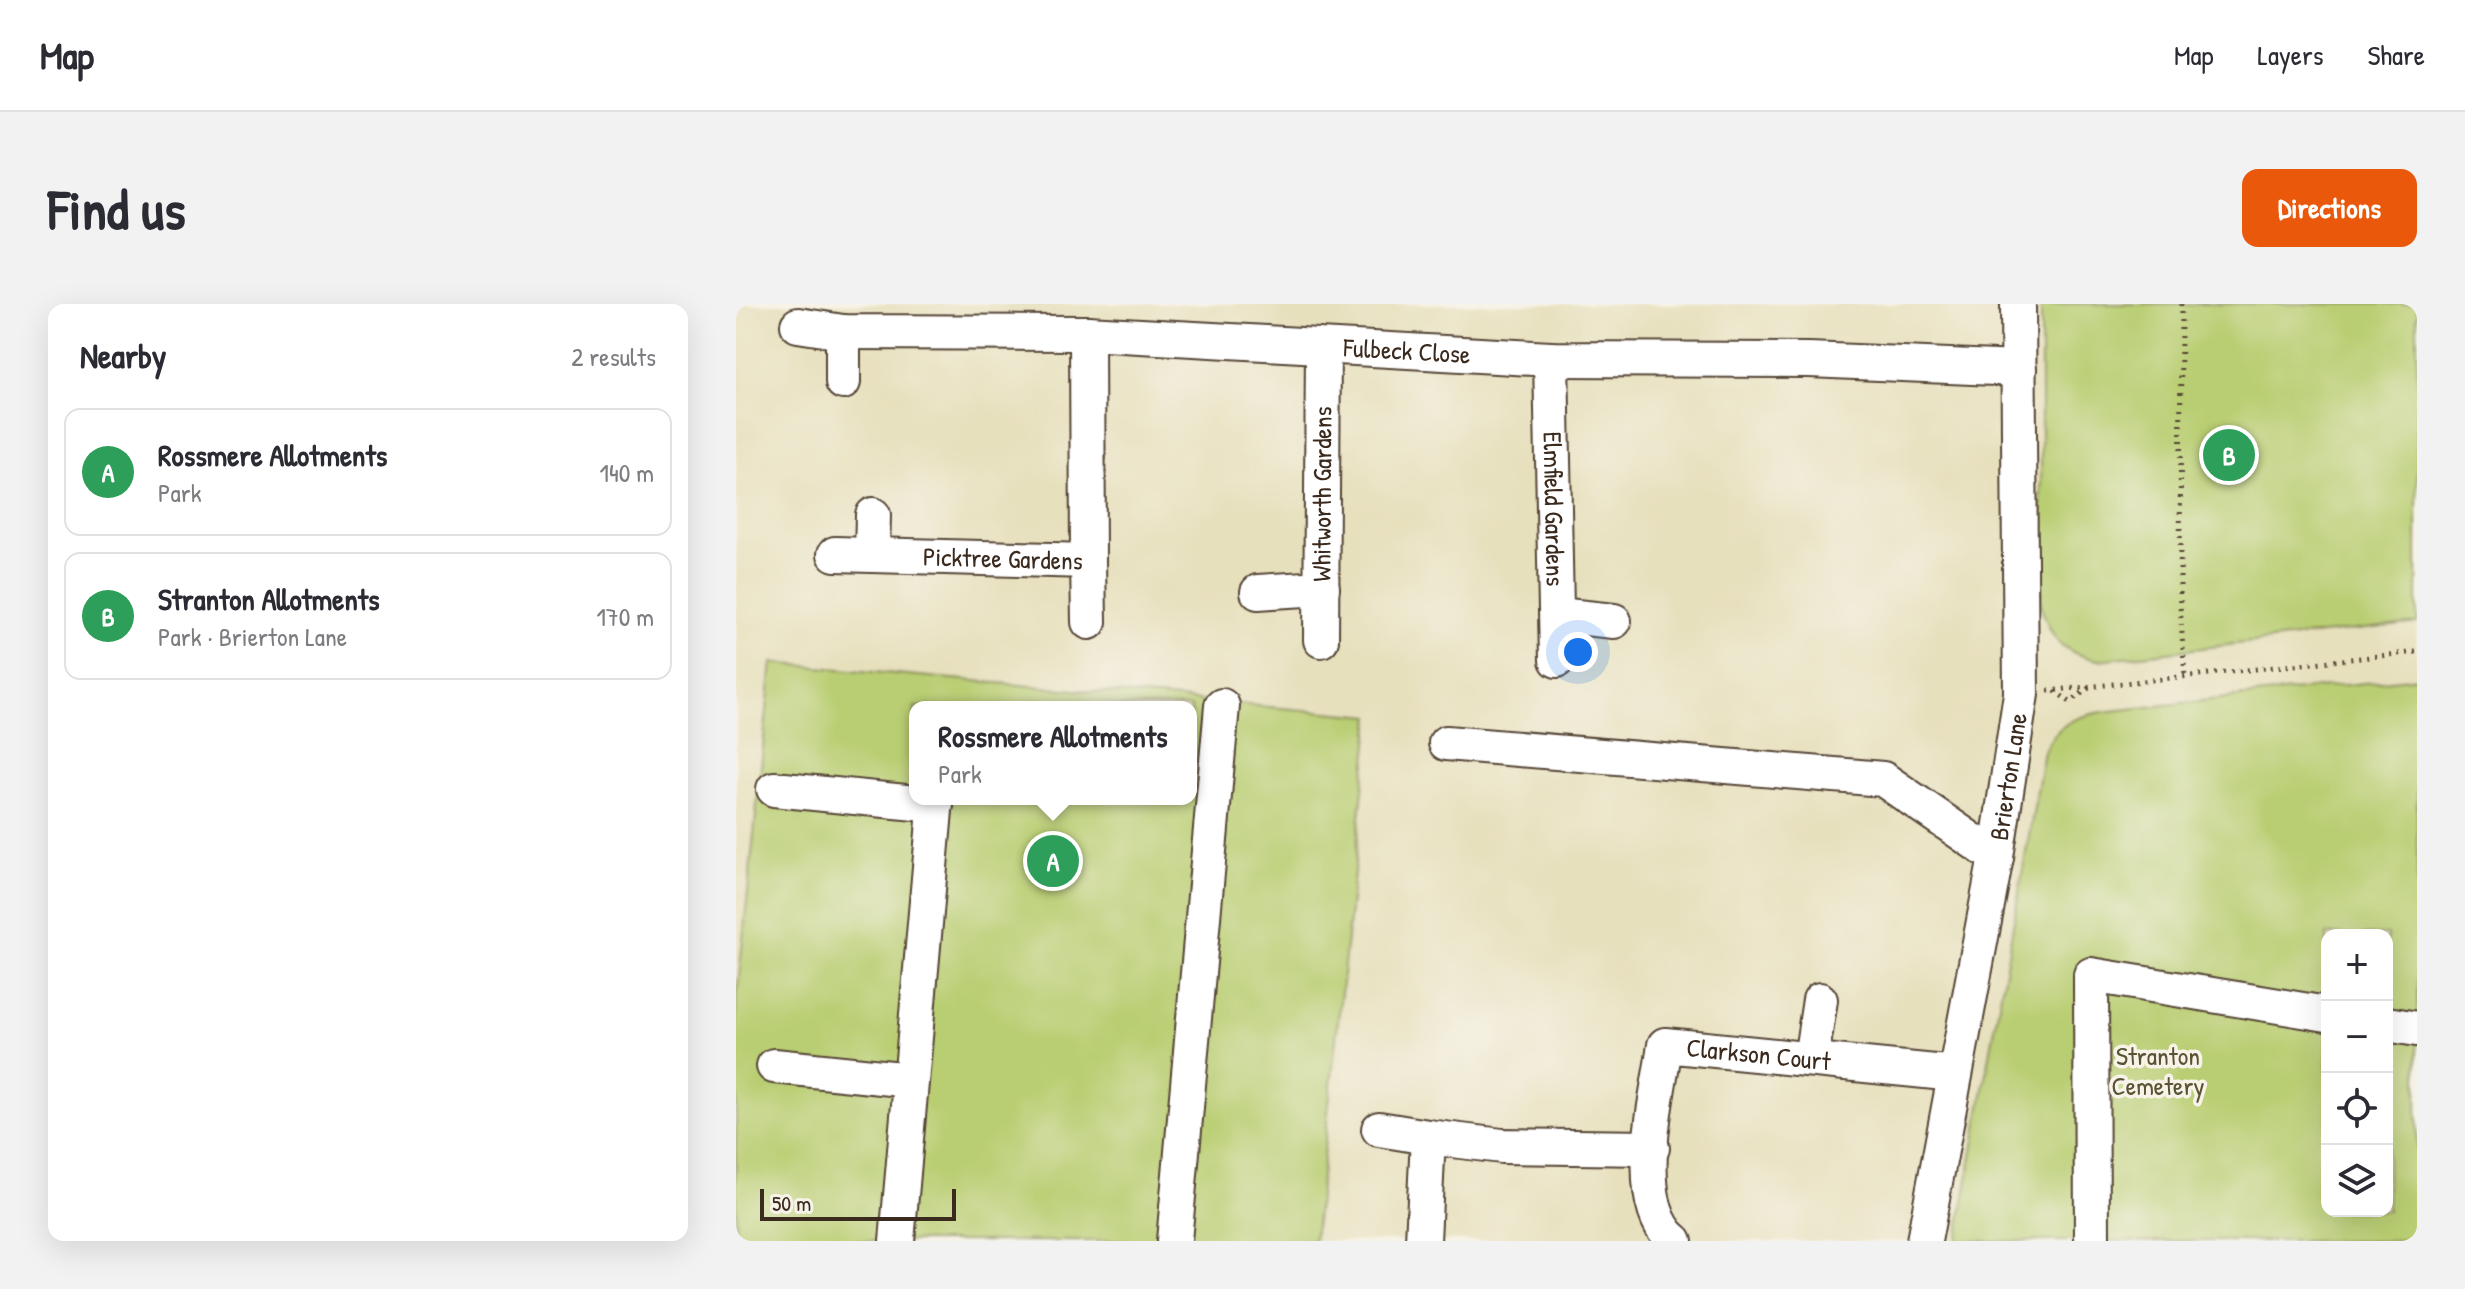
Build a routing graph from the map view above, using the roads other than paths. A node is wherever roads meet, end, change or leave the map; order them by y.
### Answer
1 (2018, 304) edge
2 (798, 325) dead end
3 (843, 332) junction
4 (1087, 333) junction
5 (1323, 347) junction
6 (1551, 359) junction
7 (2019, 369) junction
8 (843, 382) dead end
9 (873, 515) dead end
10 (835, 554) dead end
11 (872, 555) junction
12 (1088, 561) junction
13 (1322, 588) junction
14 (1258, 592) dead end
15 (1557, 615) junction
16 (1614, 621) dead end
17 (1089, 622) dead end
18 (1321, 640) dead end
19 (1557, 660) dead end
20 (1222, 706) dead end
21 (1446, 743) dead end
22 (774, 789) dead end
23 (909, 800) edge
24 (936, 805) edge
25 (1996, 857) junction
26 (1820, 1000) dead end
27 (2321, 1013) edge
28 (2393, 1025) edge
29 (2417, 1029) edge
30 (1811, 1059) junction
31 (774, 1066) dead end
32 (1955, 1074) junction
33 (911, 1080) junction
34 (1379, 1129) dead end
35 (1428, 1137) junction
36 (1652, 1148) junction
37 (897, 1241) edge
38 (1174, 1241) edge
39 (1423, 1241) edge
40 (1675, 1241) edge
41 (1924, 1241) edge
42 (2092, 1241) edge

1 - 7 street, Brierton Lane
2 - 3 street, Fulbeck Close
3 - 4 street, Fulbeck Close
3 - 8 street
4 - 5 street, Fulbeck Close
4 - 12 street, Picktree Gardens
5 - 6 street, Fulbeck Close
5 - 13 street, Whitworth Gardens
6 - 7 street, Fulbeck Close
6 - 15 street, Elmfield Gardens
7 - 25 street, Brierton Lane
9 - 11 street
10 - 11 street, Picktree Gardens
11 - 12 street, Picktree Gardens
12 - 17 street
13 - 14 street
13 - 18 street, Whitworth Gardens
15 - 16 street
15 - 19 street, Elmfield Gardens
20 - 38 street
21 - 25 street
22 - 23 street
24 - 33 street
25 - 32 street, Brierton Lane
26 - 30 street
27 - 42 street
28 - 29 street
30 - 32 street, Clarkson Court
30 - 36 street, Clarkson Court
31 - 33 street
32 - 41 street, Brierton Lane
33 - 37 street
34 - 35 street
35 - 36 street
35 - 39 street
36 - 40 street, Clarkson Court

